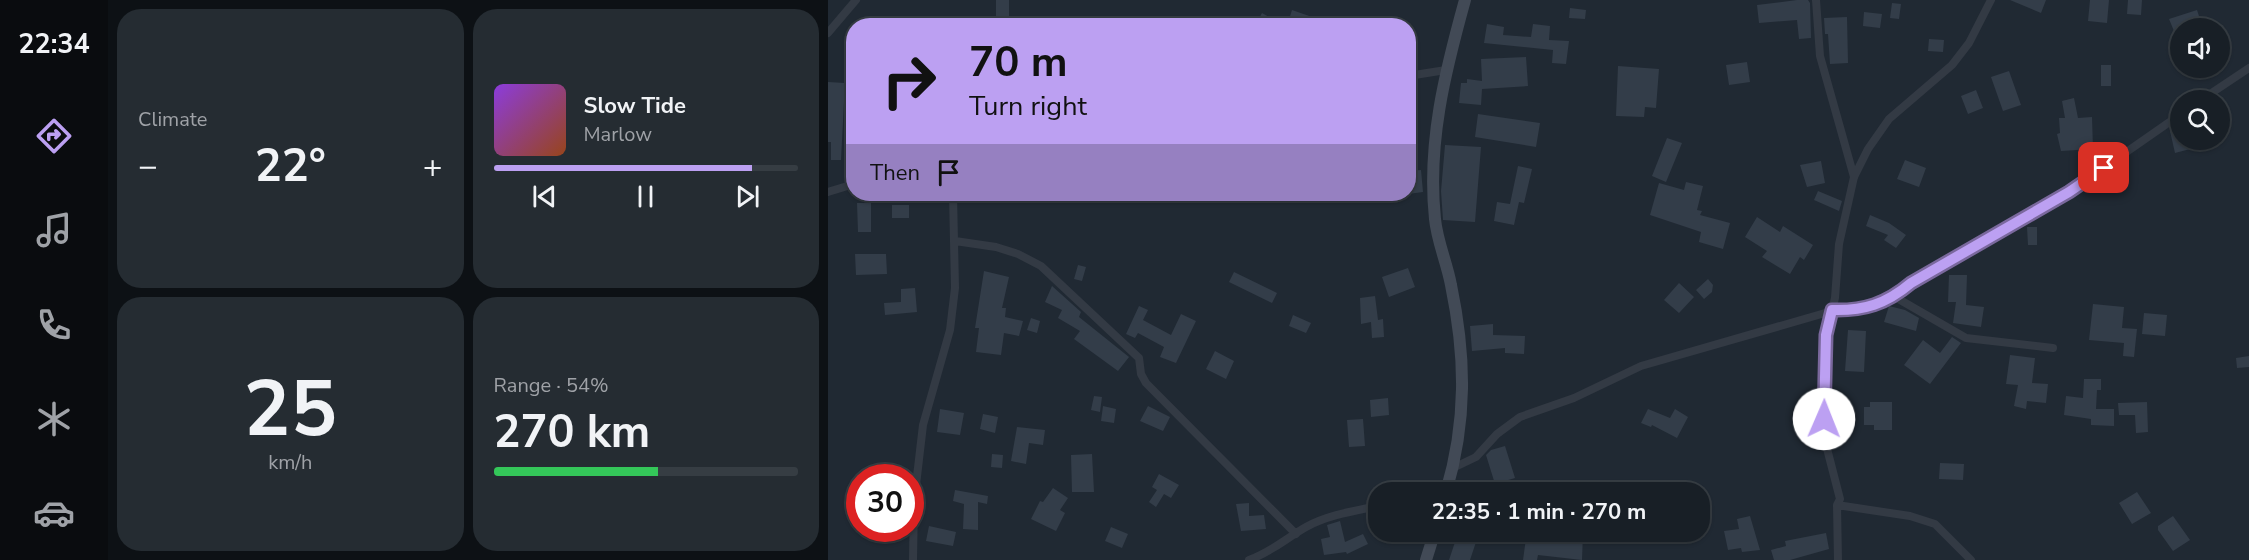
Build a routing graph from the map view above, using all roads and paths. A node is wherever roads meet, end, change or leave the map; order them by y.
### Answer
1 (856, 0) edge
2 (1466, 0) edge
3 (1816, 0) edge
4 (1991, 0) edge
5 (828, 33) edge
6 (2249, 68) edge
7 (1446, 70) junction
8 (1416, 75) edge
9 (2216, 90) edge
10 (2170, 122) edge
11 (1854, 177) junction
12 (846, 186) edge
13 (828, 192) edge
14 (953, 201) edge
15 (956, 241) junction
16 (1895, 297) junction
17 (1832, 310) junction
18 (2053, 348) dead end
19 (1453, 468) junction
20 (1449, 482) edge
21 (1837, 505) junction
22 (1368, 508) edge
23 (1296, 534) junction
24 (1432, 542) edge
25 (913, 560) edge
26 (1249, 560) edge
27 (1426, 560) edge
28 (1838, 560) edge
29 (1971, 560) edge

1 - 5 street
2 - 7 street
3 - 11 street
4 - 11 street
6 - 9 street
7 - 8 street
7 - 19 street
10 - 16 street
11 - 17 street
12 - 13 street
14 - 15 street
15 - 23 street
15 - 25 street
16 - 17 street
16 - 18 street
17 - 19 street
17 - 21 street
19 - 20 street
21 - 28 street
21 - 29 street
22 - 23 street
23 - 26 street
24 - 27 street

